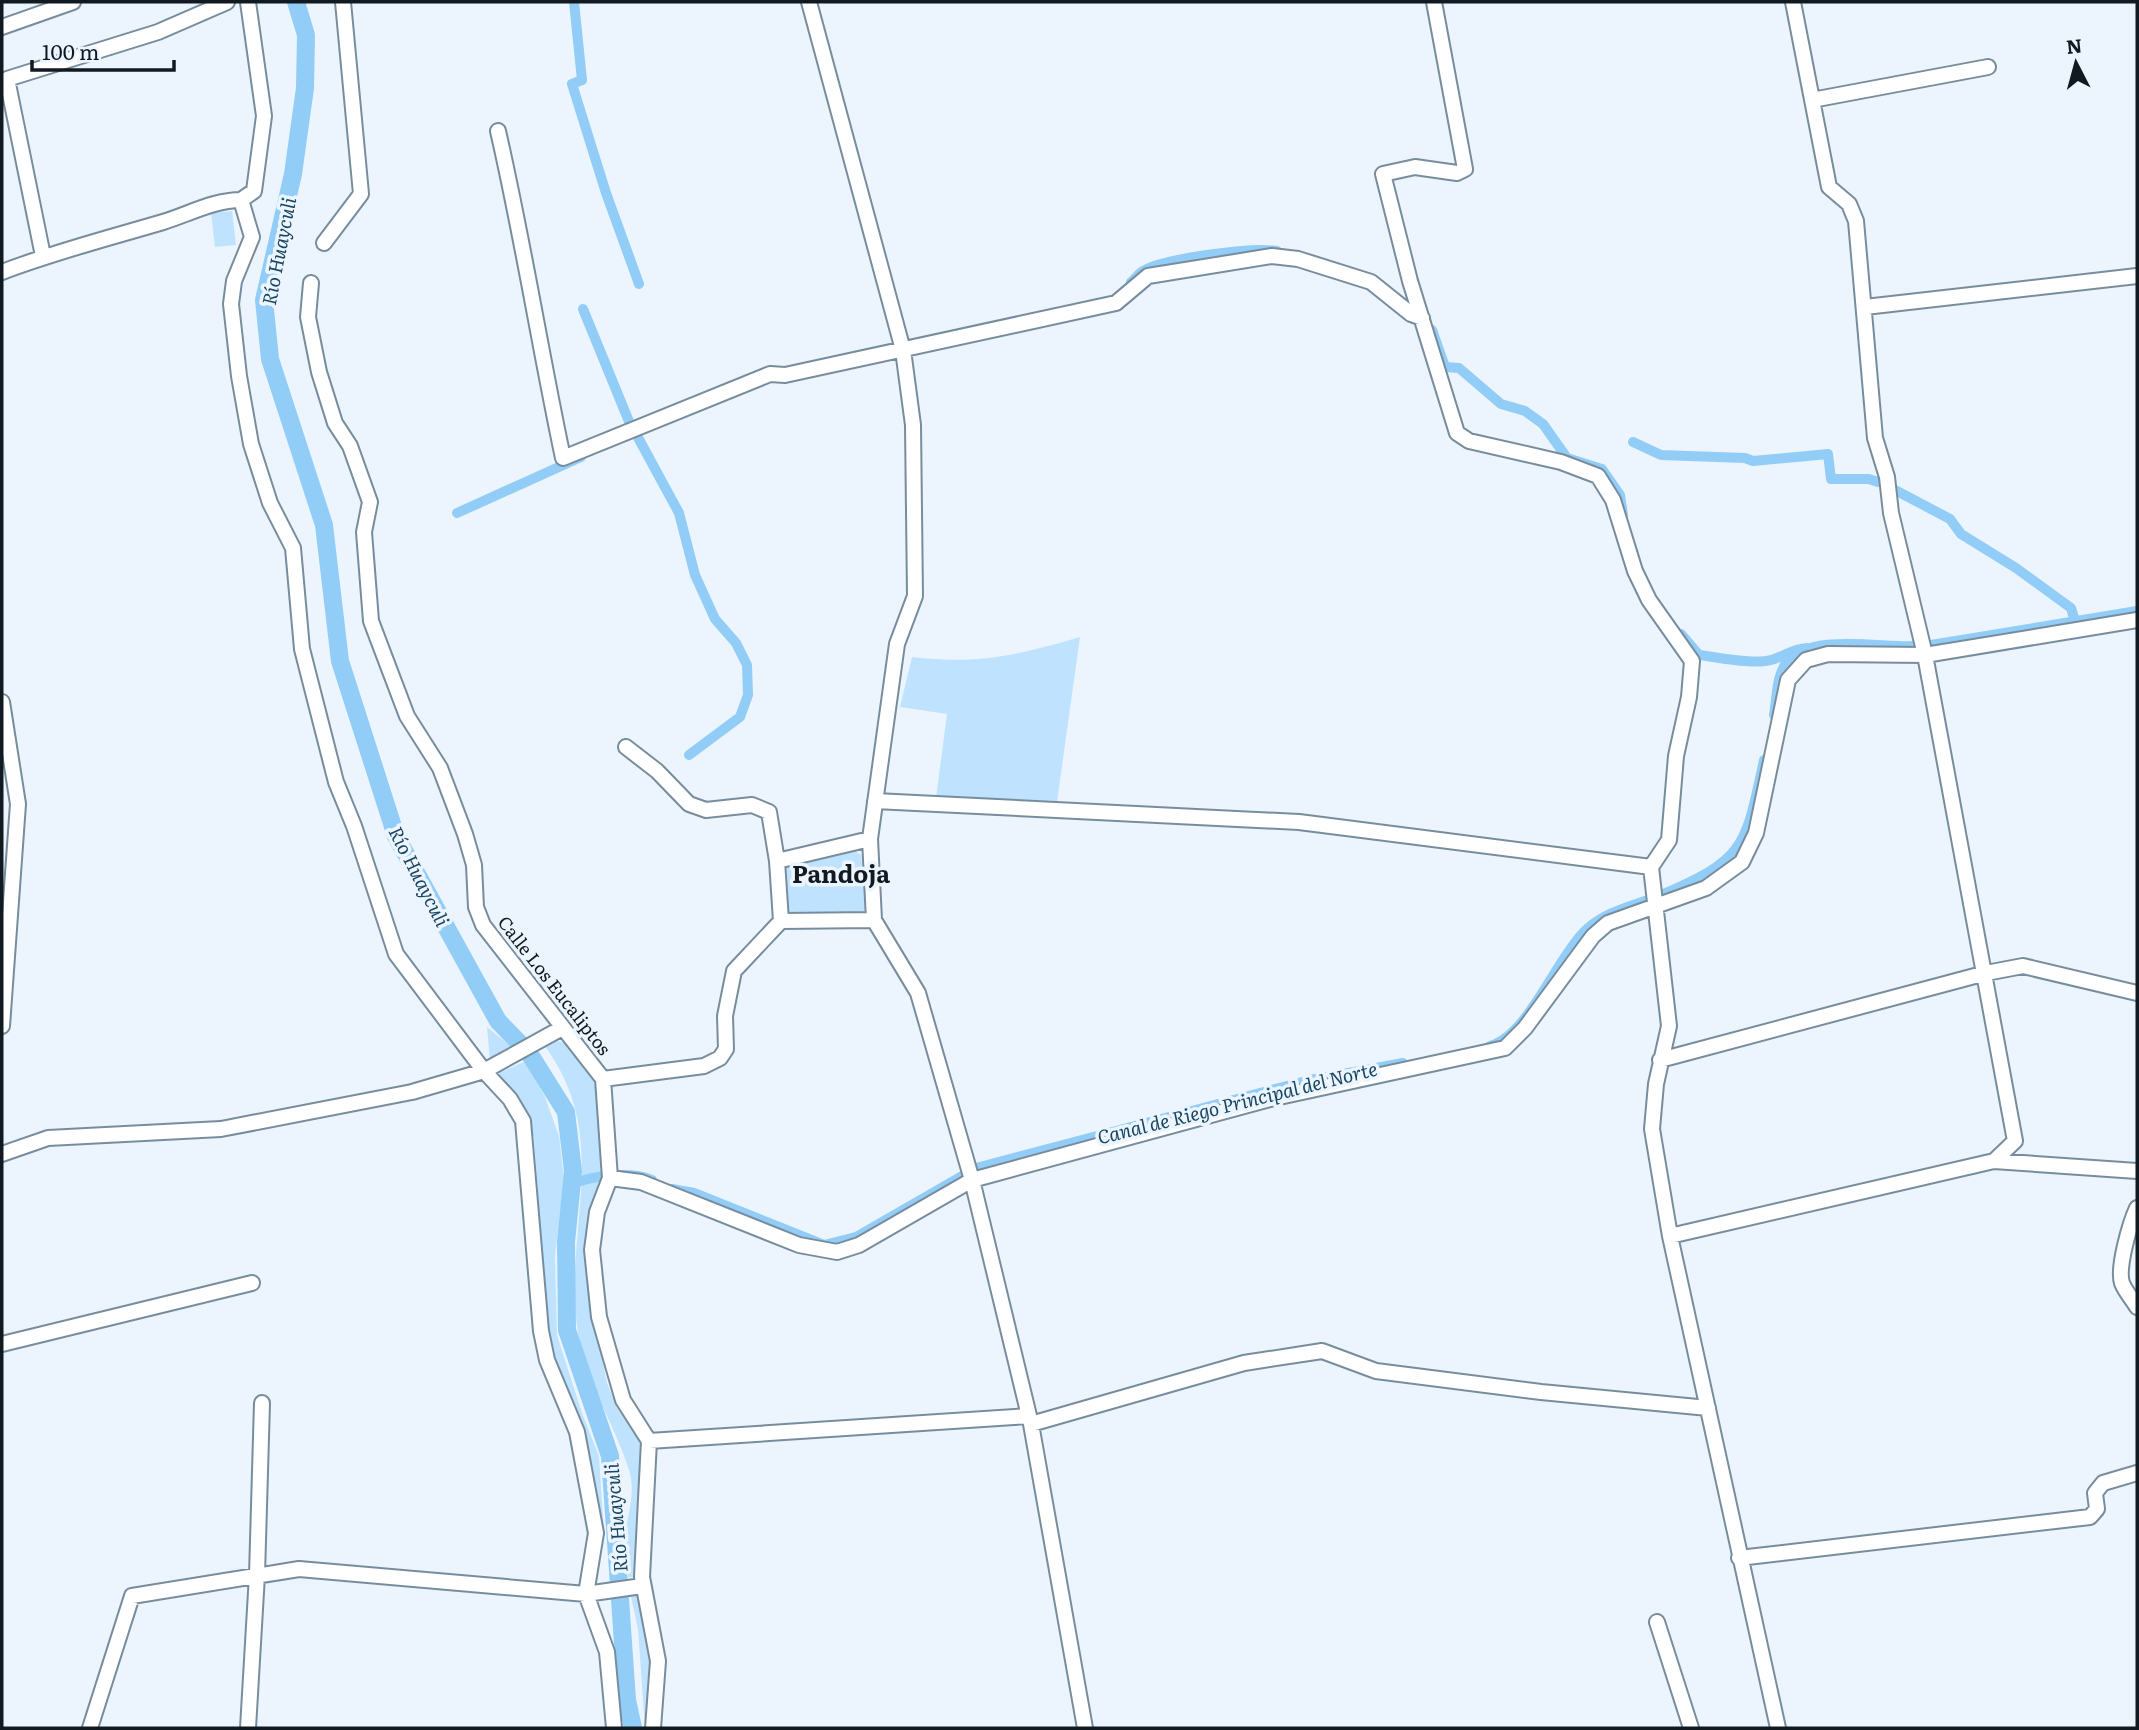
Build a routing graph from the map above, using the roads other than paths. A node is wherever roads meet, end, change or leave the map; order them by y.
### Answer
1 (73, 2) edge
2 (227, 2) edge
3 (248, 2) edge
4 (343, 2) edge
5 (809, 2) edge
6 (1434, 2) edge
7 (1793, 2) edge
8 (2, 27) edge
9 (1988, 67) dead end
10 (1812, 100) junction
11 (498, 131) dead end
12 (241, 201) junction
13 (324, 243) dead end
14 (43, 256) junction
15 (2, 272) edge
16 (2137, 276) edge
17 (311, 283) dead end
18 (1865, 307) junction
19 (1422, 318) junction
20 (903, 350) junction
21 (2137, 620) edge
22 (1925, 654) junction
23 (2, 702) edge
24 (626, 747) dead end
25 (875, 801) junction
26 (870, 839) junction
27 (777, 861) junction
28 (1651, 867) junction
29 (1653, 906) junction
30 (874, 920) junction
31 (781, 921) junction
32 (1986, 973) junction
33 (2137, 993) edge
34 (2, 1026) edge
35 (562, 1028) junction
36 (1660, 1060) junction
37 (484, 1071) junction
38 (603, 1079) junction
39 (2, 1154) edge
40 (1994, 1161) junction
41 (2137, 1171) edge
42 (610, 1178) junction
43 (972, 1181) junction
44 (2137, 1208) edge
45 (1670, 1236) junction
46 (251, 1283) dead end
47 (2137, 1307) edge
48 (2, 1344) edge
49 (262, 1403) dead end
50 (1708, 1408) junction
51 (1030, 1420) junction
52 (649, 1441) junction
53 (2137, 1473) edge
54 (1739, 1558) junction
55 (257, 1575) junction
56 (637, 1587) junction
57 (592, 1593) junction
58 (1657, 1622) dead end
59 (90, 1728) edge
60 (248, 1728) edge
61 (614, 1728) edge
62 (653, 1728) edge
63 (1085, 1728) edge
64 (1691, 1728) edge
65 (1777, 1728) edge

1 - 8 street
2 - 14 street
3 - 12 street
4 - 13 street
5 - 20 street
6 - 19 street
7 - 10 street
9 - 10 street
10 - 18 street
11 - 20 street
12 - 14 street
12 - 37 street
14 - 15 street
16 - 18 street
17 - 35 street, Calle Los Eucaliptos
18 - 22 street
19 - 20 street
19 - 28 street
20 - 25 street
21 - 22 street
22 - 29 street
22 - 32 street
23 - 34 street
24 - 27 street
25 - 26 street
25 - 28 street
26 - 27 street
26 - 30 street
27 - 31 street
28 - 29 street
29 - 36 street
29 - 43 street
30 - 31 street
30 - 43 street
31 - 38 street
32 - 33 street
32 - 36 street
32 - 40 street
35 - 37 street
35 - 38 street, Calle Los Eucaliptos
36 - 45 street
37 - 39 street
37 - 57 street
38 - 42 street, Calle Los Eucaliptos
40 - 41 street
40 - 45 street
42 - 43 street
42 - 52 street, Calle Los Eucaliptos
43 - 51 street
44 - 47 street
45 - 50 street
46 - 48 street
49 - 55 street
50 - 51 street
50 - 54 street
51 - 52 street
51 - 63 street
52 - 56 street
53 - 54 street
54 - 65 street
55 - 57 street
55 - 59 street
55 - 60 street
56 - 57 street
56 - 62 street
57 - 61 street
58 - 64 street

